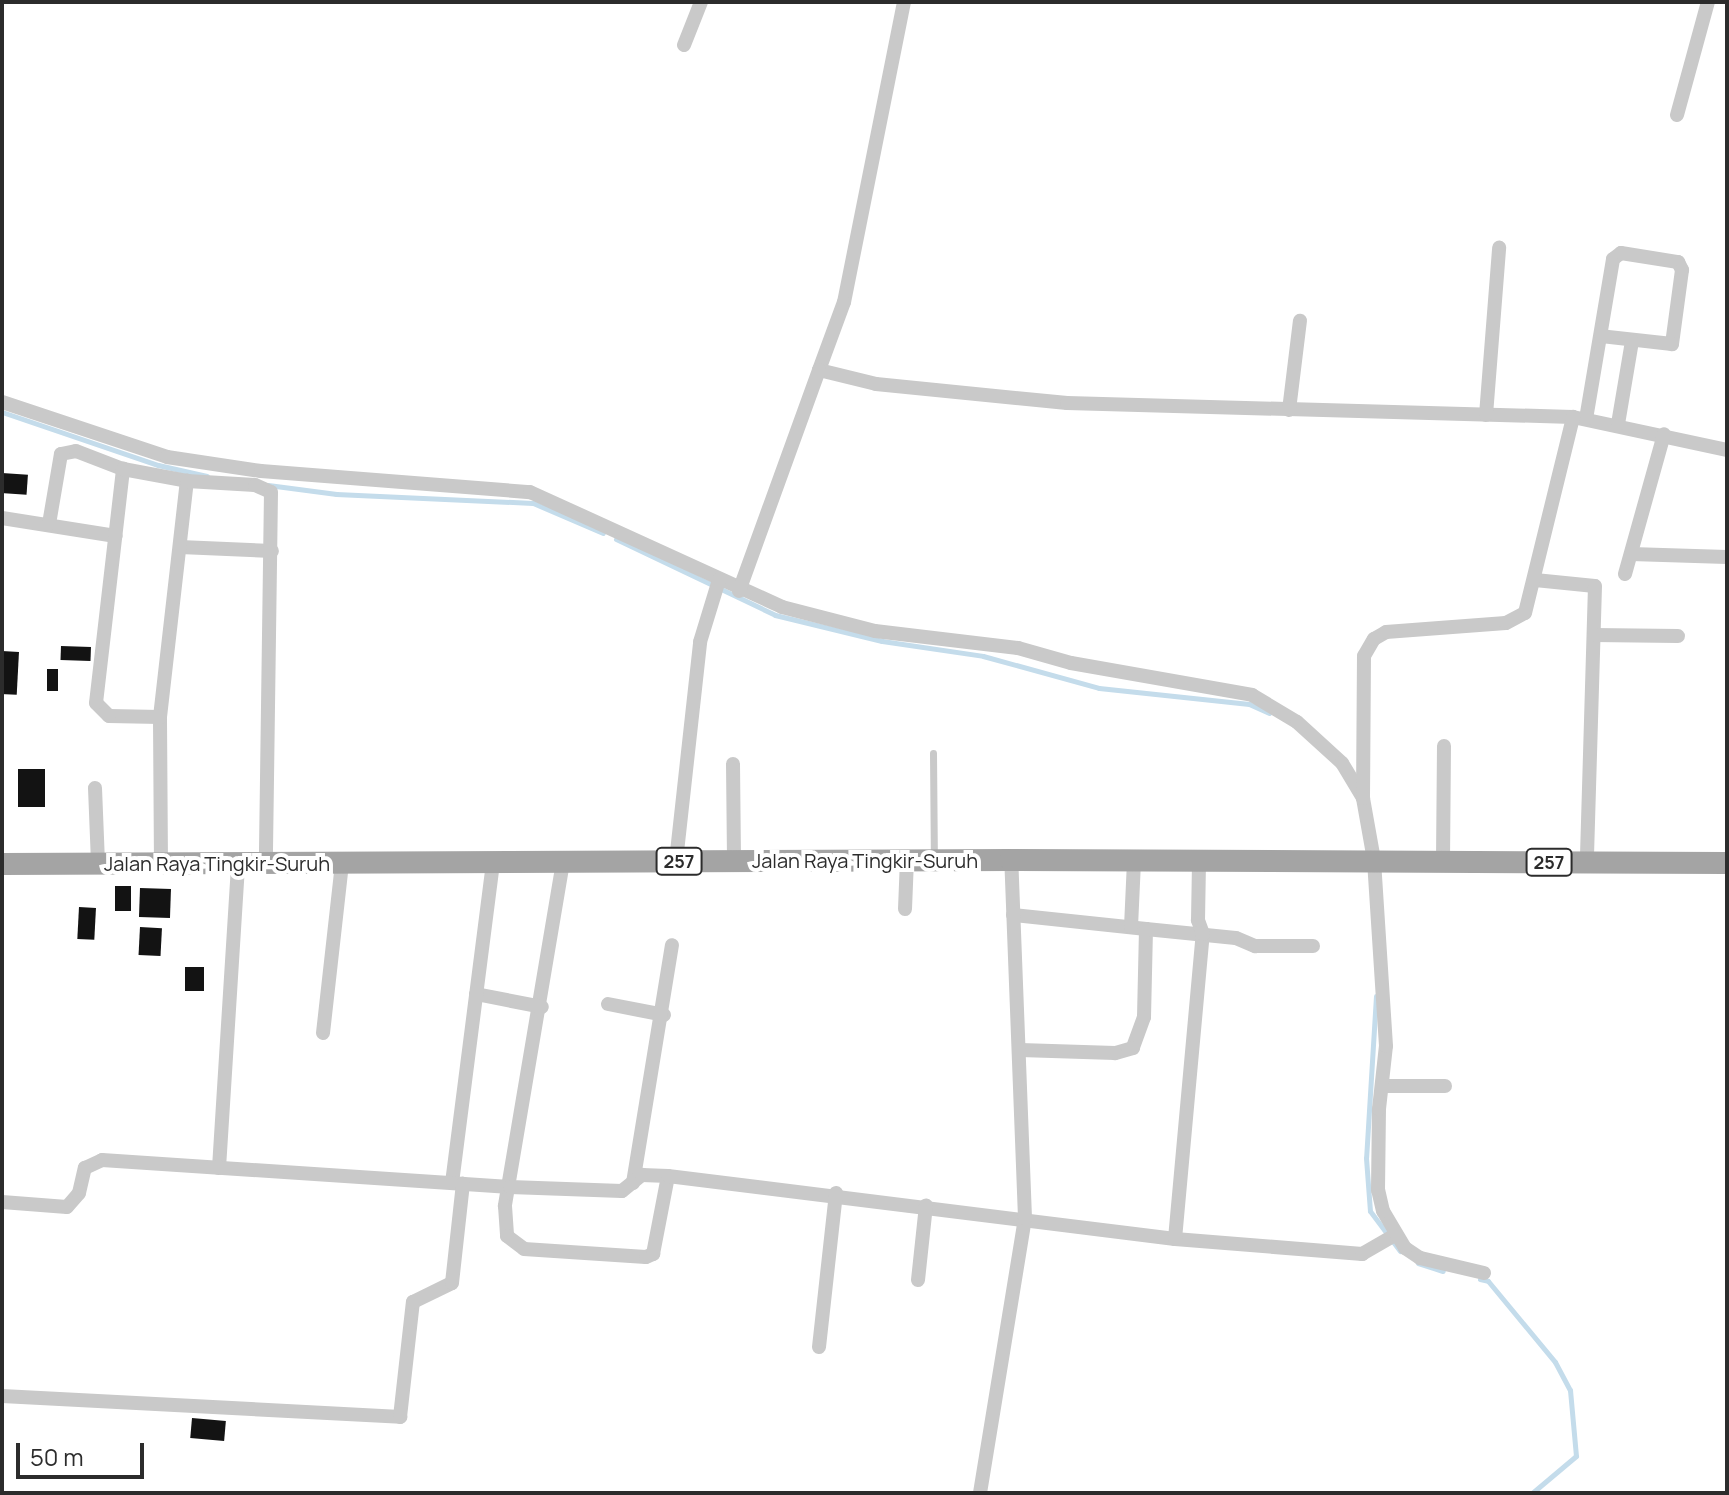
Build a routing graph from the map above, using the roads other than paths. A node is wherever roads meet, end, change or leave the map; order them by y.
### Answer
1 (701, 2) edge
2 (904, 2) edge
3 (1708, 2) edge
4 (684, 45) dead end
5 (1677, 115) dead end
6 (1499, 248) dead end
7 (1300, 321) dead end
8 (1601, 336) junction
9 (1632, 341) junction
10 (819, 370) junction
11 (2, 402) edge
12 (1289, 410) junction
13 (1486, 415) junction
14 (1579, 418) junction
15 (1618, 424) junction
16 (1664, 434) junction
17 (1727, 450) edge
18 (164, 466) junction
19 (123, 469) junction
20 (187, 481) junction
21 (2, 518) edge
22 (49, 524) junction
23 (116, 536) junction
24 (180, 547) junction
25 (272, 551) junction
26 (1631, 554) junction
27 (1727, 557) edge
28 (1625, 574) dead end
29 (1535, 580) junction
30 (716, 587) junction
31 (739, 591) junction
32 (1594, 635) junction
33 (1678, 636) dead end
34 (160, 717) junction
35 (1444, 746) dead end
36 (933, 753) dead end
37 (733, 764) dead end
38 (95, 788) dead end
39 (1363, 798) junction
40 (907, 860) junction
41 (934, 860) junction
42 (1011, 860) junction
43 (1134, 860) junction
44 (1199, 860) junction
45 (1443, 860) junction
46 (676, 861) junction
47 (734, 861) junction
48 (1367, 861) junction
49 (493, 862) junction
50 (563, 862) junction
51 (1587, 862) junction
52 (238, 863) junction
53 (266, 863) junction
54 (342, 863) junction
55 (1727, 863) edge
56 (2, 864) edge
57 (98, 864) junction
58 (161, 864) junction
59 (905, 909) dead end
60 (1013, 915) junction
61 (1138, 928) junction
62 (1203, 934) junction
63 (672, 945) dead end
64 (1313, 946) dead end
65 (476, 994) junction
66 (608, 1004) dead end
67 (542, 1007) junction
68 (664, 1015) junction
69 (323, 1033) dead end
70 (1020, 1050) junction
71 (1383, 1086) junction
72 (1445, 1086) dead end
73 (219, 1168) junction
74 (668, 1176) junction
75 (457, 1184) junction
76 (633, 1184) junction
77 (510, 1187) junction
78 (836, 1193) junction
79 (2, 1202) edge
80 (926, 1205) junction
81 (1025, 1218) junction
82 (1396, 1234) junction
83 (1175, 1239) junction
84 (1484, 1273) dead end
85 (918, 1280) dead end
86 (819, 1347) dead end
87 (2, 1396) edge
88 (980, 1493) edge

1 - 4 street
2 - 10 street
3 - 5 street
6 - 13 street
7 - 12 street
8 - 9 street
8 - 9 street
8 - 14 street
9 - 15 street
10 - 12 street
10 - 31 street
11 - 18 street
12 - 13 street
13 - 14 street
14 - 15 street
14 - 29 street
15 - 16 street
16 - 17 street
16 - 26 street
18 - 19 street
18 - 20 street
18 - 30 street
19 - 22 street
19 - 23 street
20 - 24 street
20 - 25 street
21 - 22 street
22 - 23 street
23 - 34 street
24 - 25 street
24 - 34 street
25 - 53 street
26 - 27 street
26 - 28 street
29 - 32 street
29 - 39 street
30 - 31 street
30 - 46 street
31 - 39 street
32 - 33 street
32 - 51 street
34 - 58 street
35 - 45 street
36 - 41 lane
37 - 47 street
38 - 57 street
39 - 48 street
40 - 41 main road, Jalan Raya Tingkir-Suruh / 257
40 - 47 main road, Jalan Raya Tingkir-Suruh / 257
40 - 59 street
41 - 42 main road, Jalan Raya Tingkir-Suruh / 257
42 - 43 main road, Jalan Raya Tingkir-Suruh / 257
42 - 60 street
43 - 44 main road, Jalan Raya Tingkir-Suruh / 257
43 - 61 street
44 - 48 main road, Jalan Raya Tingkir-Suruh / 257
44 - 62 street
45 - 48 main road, Jalan Raya Tingkir-Suruh / 257
45 - 51 main road, Jalan Raya Tingkir-Suruh / 257
46 - 47 main road, Jalan Raya Tingkir-Suruh / 257
46 - 50 main road, Jalan Raya Tingkir-Suruh / 257
48 - 71 street
49 - 50 main road, Jalan Raya Tingkir-Suruh / 257
49 - 54 main road, Jalan Raya Tingkir-Suruh / 257
49 - 65 street
50 - 67 street
51 - 55 main road, Jalan Raya Tingkir-Suruh / 257
52 - 53 main road, Jalan Raya Tingkir-Suruh / 257
52 - 58 main road, Jalan Raya Tingkir-Suruh / 257
52 - 73 street
53 - 54 main road, Jalan Raya Tingkir-Suruh / 257
54 - 69 street
56 - 57 main road, Jalan Raya Tingkir-Suruh / 257
57 - 58 main road, Jalan Raya Tingkir-Suruh / 257
60 - 61 street
60 - 70 street
61 - 62 street
61 - 70 street
62 - 64 street
62 - 83 street
63 - 68 street
65 - 67 street
65 - 75 street
66 - 68 street
67 - 77 street
68 - 76 street
70 - 81 street
71 - 72 street
71 - 82 street
73 - 75 street
73 - 79 street
74 - 76 street
74 - 77 street
74 - 78 street
75 - 77 street
75 - 87 street
76 - 77 street
78 - 80 street
78 - 86 street
80 - 81 street
80 - 85 street
81 - 83 street
81 - 88 street
82 - 83 street
82 - 84 street

